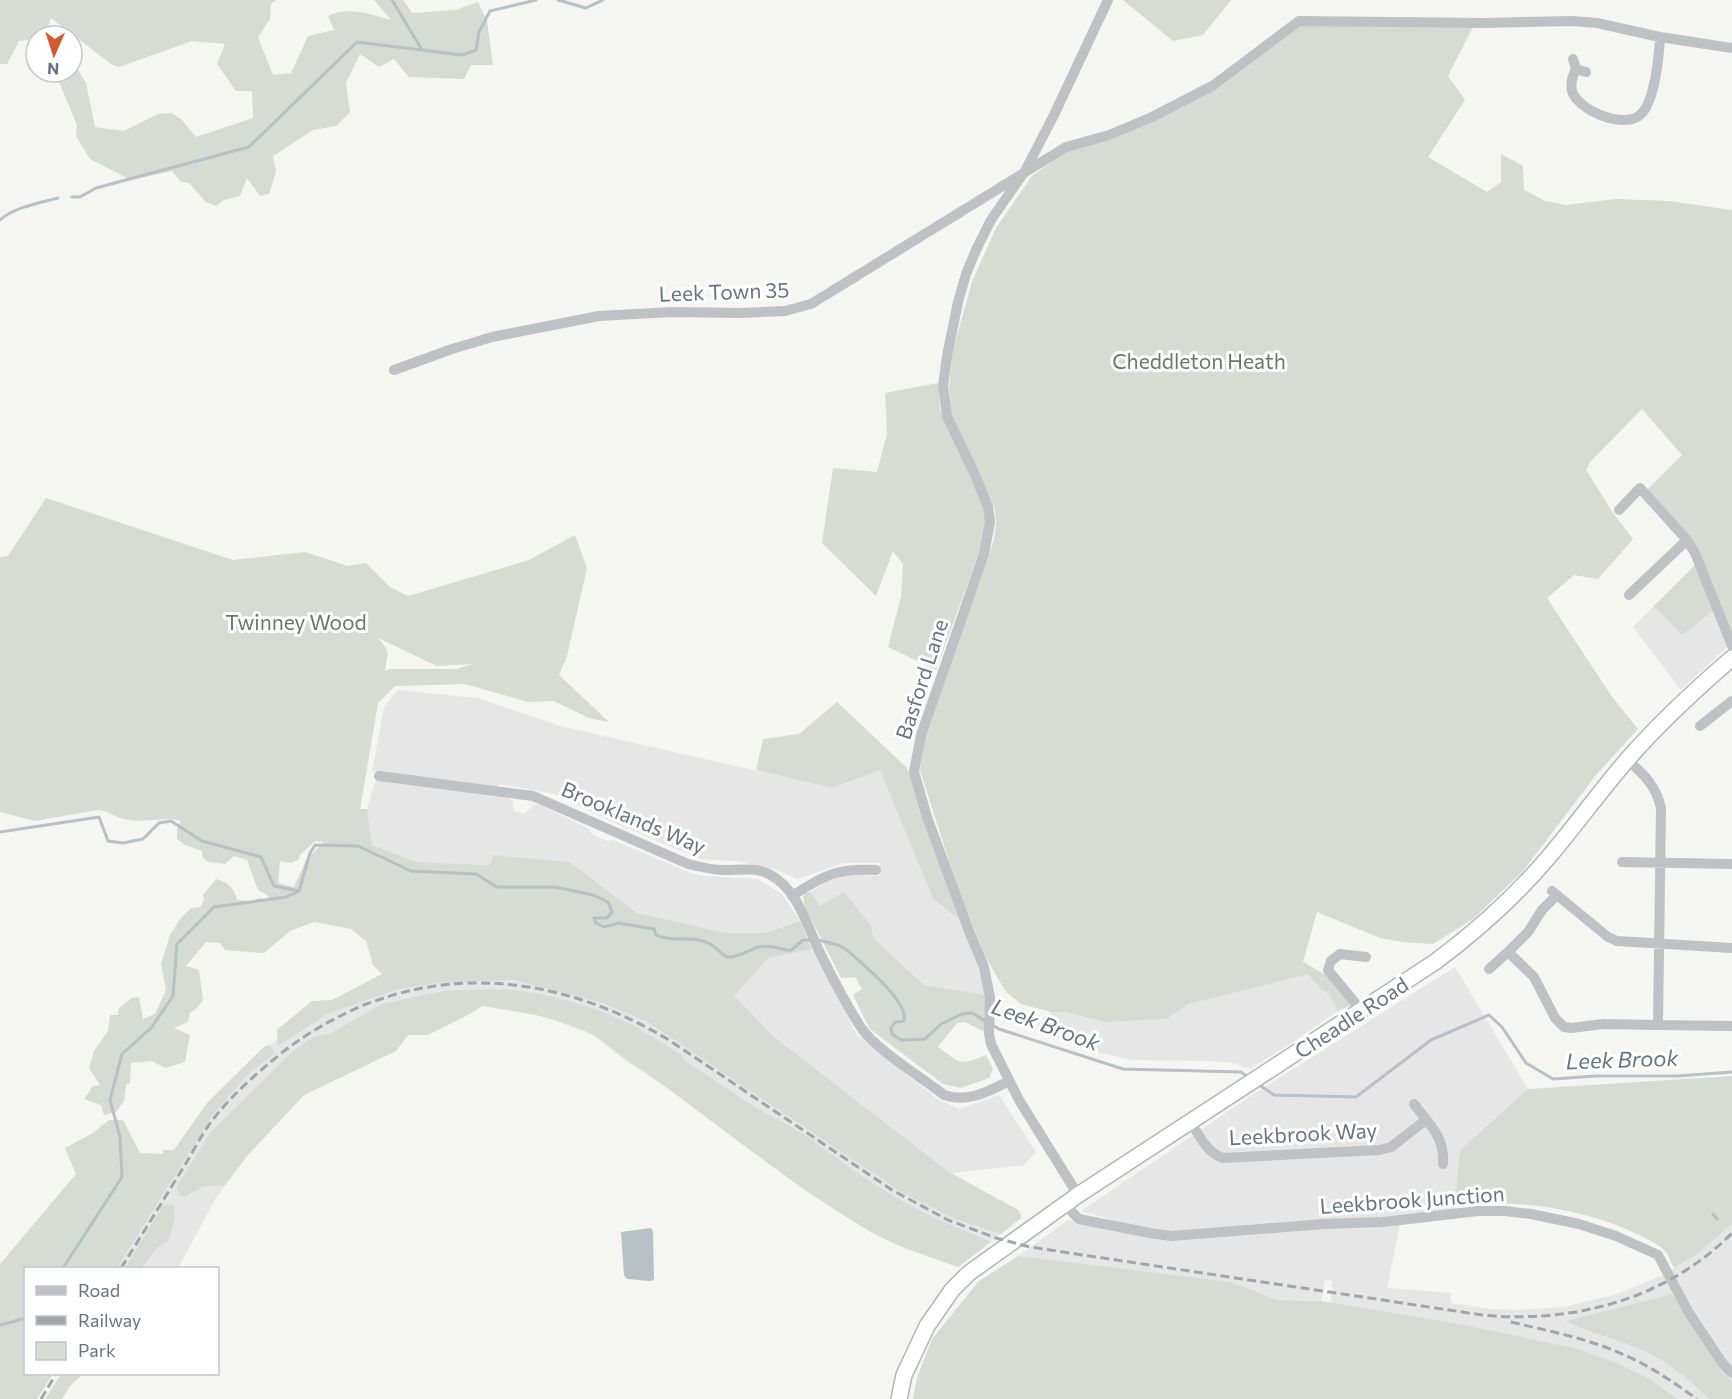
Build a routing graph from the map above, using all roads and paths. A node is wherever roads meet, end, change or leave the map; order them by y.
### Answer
1 (1108, 0) edge
2 (1660, 37) junction
3 (1732, 48) edge
4 (1578, 66) dead end
5 (1025, 171) junction
6 (394, 370) dead end
7 (1619, 510) dead end
8 (1688, 540) junction
9 (1629, 595) dead end
10 (1732, 646) edge
11 (1732, 658) edge
12 (1732, 701) edge
13 (1700, 726) dead end
14 (1627, 760) junction
15 (379, 776) dead end
16 (1622, 862) dead end
17 (1661, 862) junction
18 (1732, 864) edge
19 (876, 870) dead end
20 (792, 896) junction
21 (1660, 943) junction
22 (1732, 948) edge
23 (1508, 952) junction
24 (1366, 957) dead end
25 (1489, 969) dead end
26 (1361, 1010) junction
27 (1658, 1025) junction
28 (1732, 1026) edge
29 (1009, 1081) junction
30 (1414, 1104) dead end
31 (1426, 1120) junction
32 (1190, 1121) junction
33 (1443, 1164) dead end
34 (1078, 1195) junction
35 (1065, 1204) junction
36 (1732, 1373) edge
37 (899, 1399) edge

1 - 5 street, Basford Lane
2 - 3 street, Leek Town 35
2 - 4 street
2 - 5 street, Leek Town 35
5 - 6 street, Leek Town 35
5 - 29 street, Basford Lane
7 - 8 street
8 - 9 street
8 - 10 street
11 - 14 highway, Cheadle Road
12 - 13 street
14 - 17 street
14 - 26 highway, Cheadle Road
15 - 20 street, Brooklands Way
16 - 17 street
17 - 18 street
17 - 21 street
19 - 20 street
20 - 29 street, Brooklands Way
21 - 22 street
21 - 23 street
21 - 27 street
23 - 25 street
23 - 27 street
24 - 26 street
26 - 32 highway, Cheadle Road
27 - 28 street
29 - 34 street, Basford Lane
30 - 31 street
31 - 32 street, Leekbrook Way
31 - 33 street
32 - 34 highway, Cheadle Road
34 - 35 highway, Cheadle Road
35 - 36 street, Leekbrook Junction
35 - 37 highway, Cheadle Road

